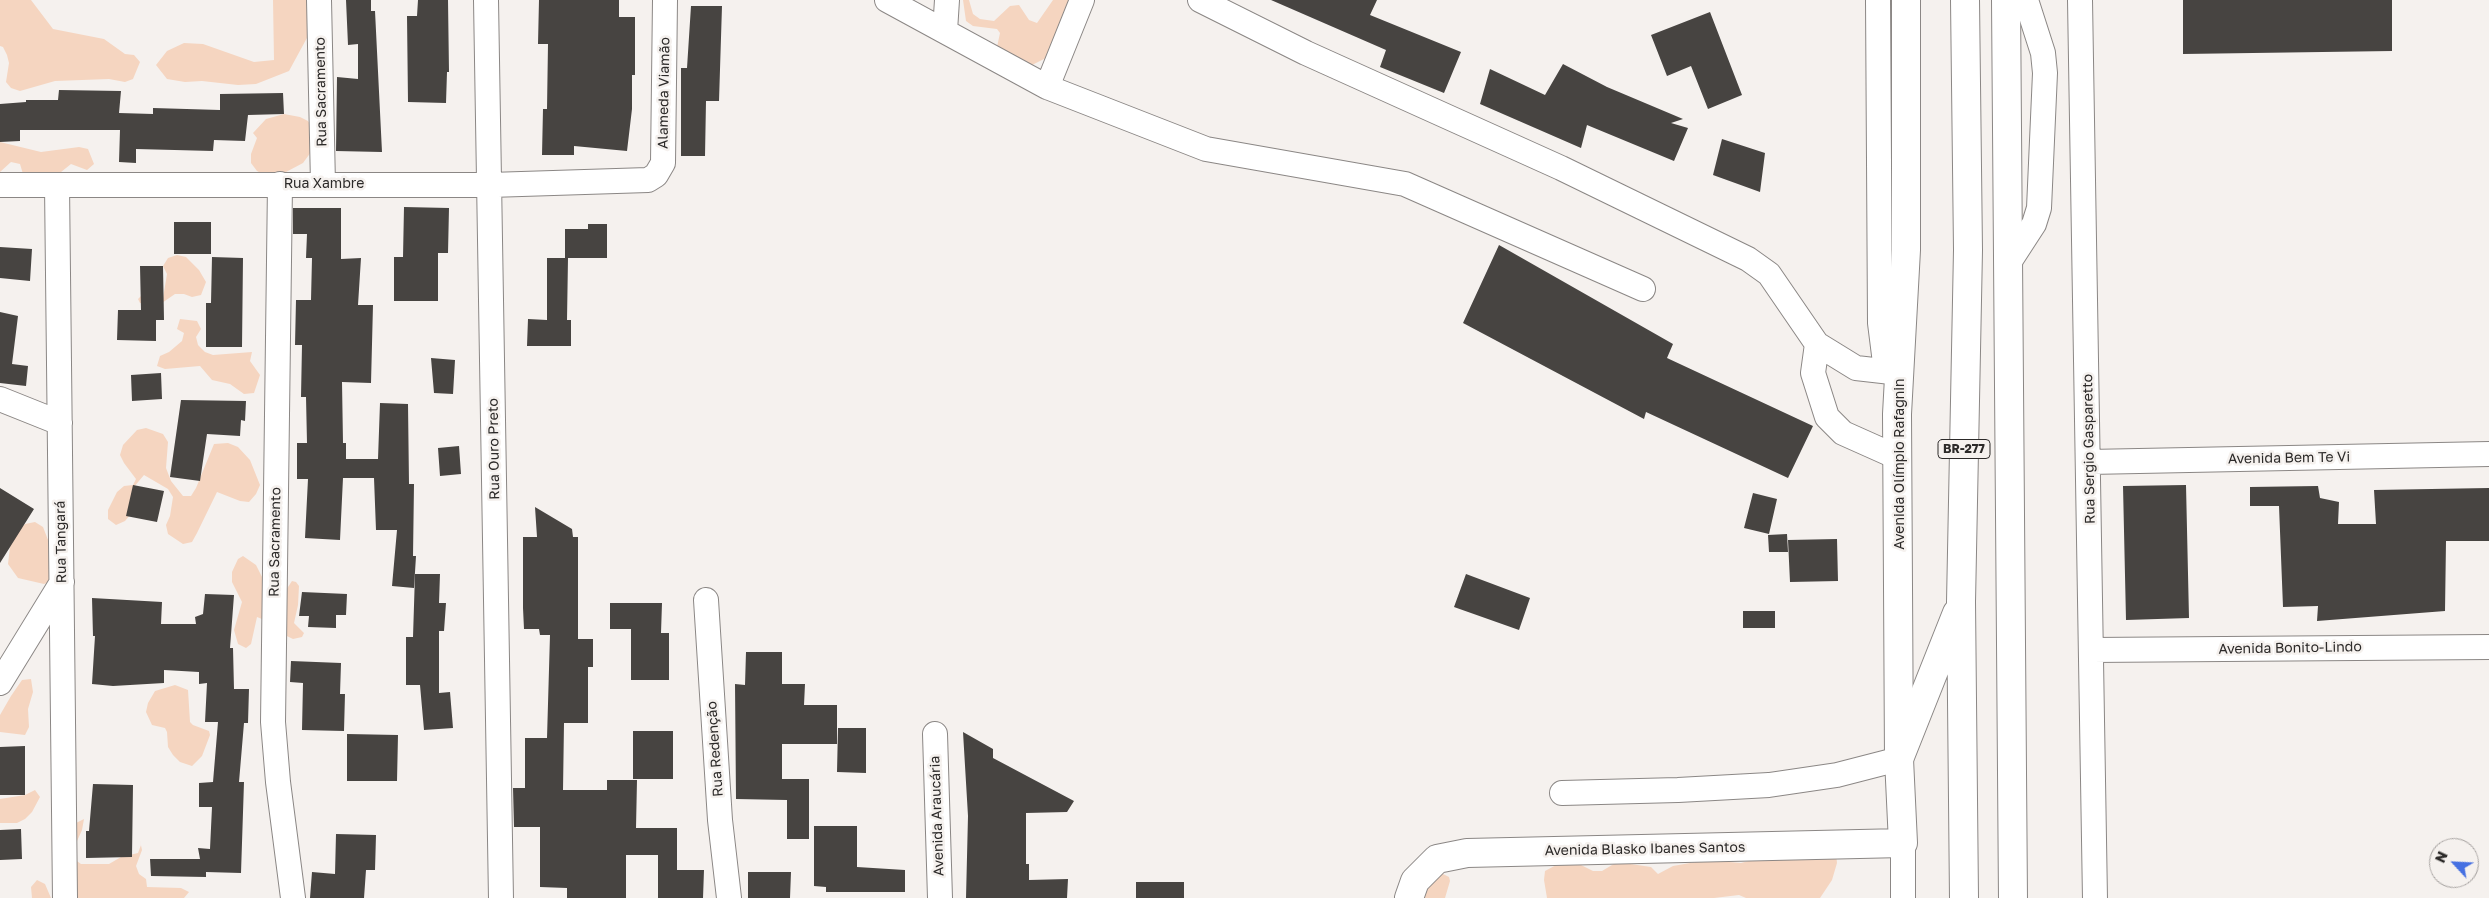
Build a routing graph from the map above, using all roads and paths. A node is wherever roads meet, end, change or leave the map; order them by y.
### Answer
1 (319, 0) edge
2 (486, 0) edge
3 (666, 0) edge
4 (947, 0) edge
5 (1082, 0) edge
6 (1200, 0) edge
7 (1878, 0) edge
8 (1906, 0) edge
9 (1965, 0) edge
10 (2006, 0) edge
11 (2026, 0) edge
12 (2080, 0) edge
13 (891, 1) edge
14 (945, 31) junction
15 (1047, 87) junction
16 (648, 180) joint
17 (280, 184) junction
18 (323, 184) junction
19 (0, 185) edge
20 (490, 185) junction
21 (56, 186) junction
22 (2010, 261) junction
23 (1643, 289) dead end
24 (1817, 344) junction
25 (1893, 372) junction
26 (0, 399) edge
27 (60, 423) junction
28 (2489, 454) edge
29 (1899, 458) junction
30 (2089, 462) junction
31 (62, 582) junction
32 (706, 600) dead end
33 (1961, 602) junction
34 (2489, 646) edge
35 (2092, 650) junction
36 (0, 683) edge
37 (935, 734) dead end
38 (1899, 759) junction
39 (1562, 793) dead end
40 (1903, 843) junction
41 (65, 898) edge
42 (293, 898) edge
43 (501, 898) edge
44 (729, 898) edge
45 (940, 898) edge
46 (1409, 898) edge
47 (1903, 898) edge
48 (1964, 898) edge
49 (2013, 898) edge
50 (2095, 898) edge

1 - 18 street, Rua Sacramento
2 - 20 street, Rua Ouro Preto
3 - 16 street, Alameda Viamão
4 - 14 street
5 - 15 street
6 - 24 street
7 - 25 street
8 - 25 main road, Avenida Olímpio Rafagnin
9 - 33 main road, BR-277
10 - 22 main road, BR-277
11 - 22 street
12 - 30 street, Rua Sergio Gasparetto
13 - 14 street
14 - 15 street
15 - 23 street
16 - 20 street, Rua Xambre
17 - 18 street, Rua Xambre
17 - 21 street, Rua Xambre
17 - 42 street, Rua Sacramento
18 - 20 street, Rua Xambre
19 - 21 street, Rua Xambre
20 - 43 street, Rua Ouro Preto
21 - 27 street, Rua Tangará
22 - 49 main road, BR-277
24 - 25 street
24 - 29 street
25 - 29 main road, Avenida Olímpio Rafagnin
26 - 27 street
27 - 31 street, Rua Tangará
28 - 30 street, Avenida Bem Te Vi
29 - 38 main road, Avenida Olímpio Rafagnin
30 - 35 street, Rua Sergio Gasparetto
31 - 36 street
31 - 41 street, Rua Tangará
32 - 44 street, Rua Redenção
33 - 38 main road
33 - 48 main road, BR-277
34 - 35 street, Avenida Bonito-Lindo
35 - 50 street, Rua Sergio Gasparetto
37 - 45 street, Avenida Araucária
38 - 39 street
38 - 40 main road, Avenida Olímpio Rafagnin
40 - 46 main road, Avenida Blasko Ibanes Santos
40 - 47 street, Avenida Olímpio Rafagnin

